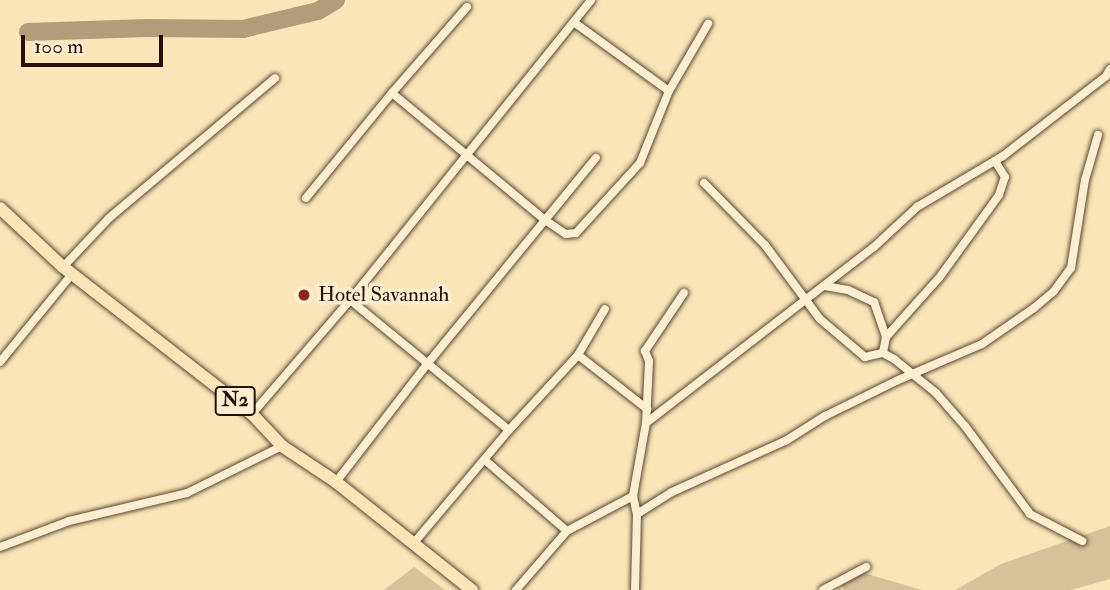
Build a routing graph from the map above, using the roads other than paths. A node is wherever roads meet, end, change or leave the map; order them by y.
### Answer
1 (591, 0) edge
2 (467, 7) dead end
3 (575, 23) junction
4 (708, 24) dead end
5 (1110, 69) edge
6 (275, 78) dead end
7 (669, 91) junction
8 (392, 93) junction
9 (1098, 135) dead end
10 (464, 155) junction
11 (596, 158) dead end
12 (995, 161) junction
13 (704, 183) dead end
14 (306, 198) dead end
15 (0, 208) edge
16 (545, 220) junction
17 (68, 271) junction
18 (825, 286) junction
19 (684, 293) dead end
20 (349, 300) junction
21 (803, 300) junction
22 (605, 309) dead end
23 (886, 337) junction
24 (883, 354) junction
25 (578, 355) junction
26 (0, 362) edge
27 (428, 363) junction
28 (914, 375) junction
29 (647, 409) junction
30 (252, 414) junction
31 (646, 423) junction
32 (509, 430) junction
33 (282, 446) junction
34 (486, 461) junction
35 (336, 482) junction
36 (633, 496) junction
37 (637, 514) junction
38 (567, 531) junction
39 (1082, 541) dead end
40 (413, 544) junction
41 (0, 548) edge
42 (866, 567) dead end
43 (472, 590) edge
44 (516, 590) edge
45 (635, 590) edge
46 (823, 590) edge

1 - 3 street
2 - 8 street
3 - 7 street
3 - 10 street
4 - 7 street
5 - 12 street
6 - 17 street
7 - 16 street
8 - 10 street
8 - 14 street
9 - 28 street
10 - 16 street
10 - 20 street
11 - 16 street
12 - 18 street
12 - 23 street
13 - 21 street
15 - 17 highway, N2
16 - 27 street
17 - 26 street
17 - 30 highway, N2
18 - 21 street
18 - 23 street
19 - 29 street
20 - 27 street
20 - 30 street
21 - 24 street
21 - 31 street
22 - 25 street
23 - 24 street
24 - 28 street
25 - 29 street
25 - 32 street
27 - 32 street
27 - 35 street
28 - 37 street
28 - 39 street
29 - 31 street
30 - 33 highway, N2
31 - 36 street
32 - 34 street
33 - 35 highway, N2
33 - 41 street
34 - 38 street
34 - 40 street
35 - 40 highway, N2
36 - 37 street
36 - 38 street
37 - 45 street
38 - 44 street
40 - 43 highway, N2
42 - 46 street

